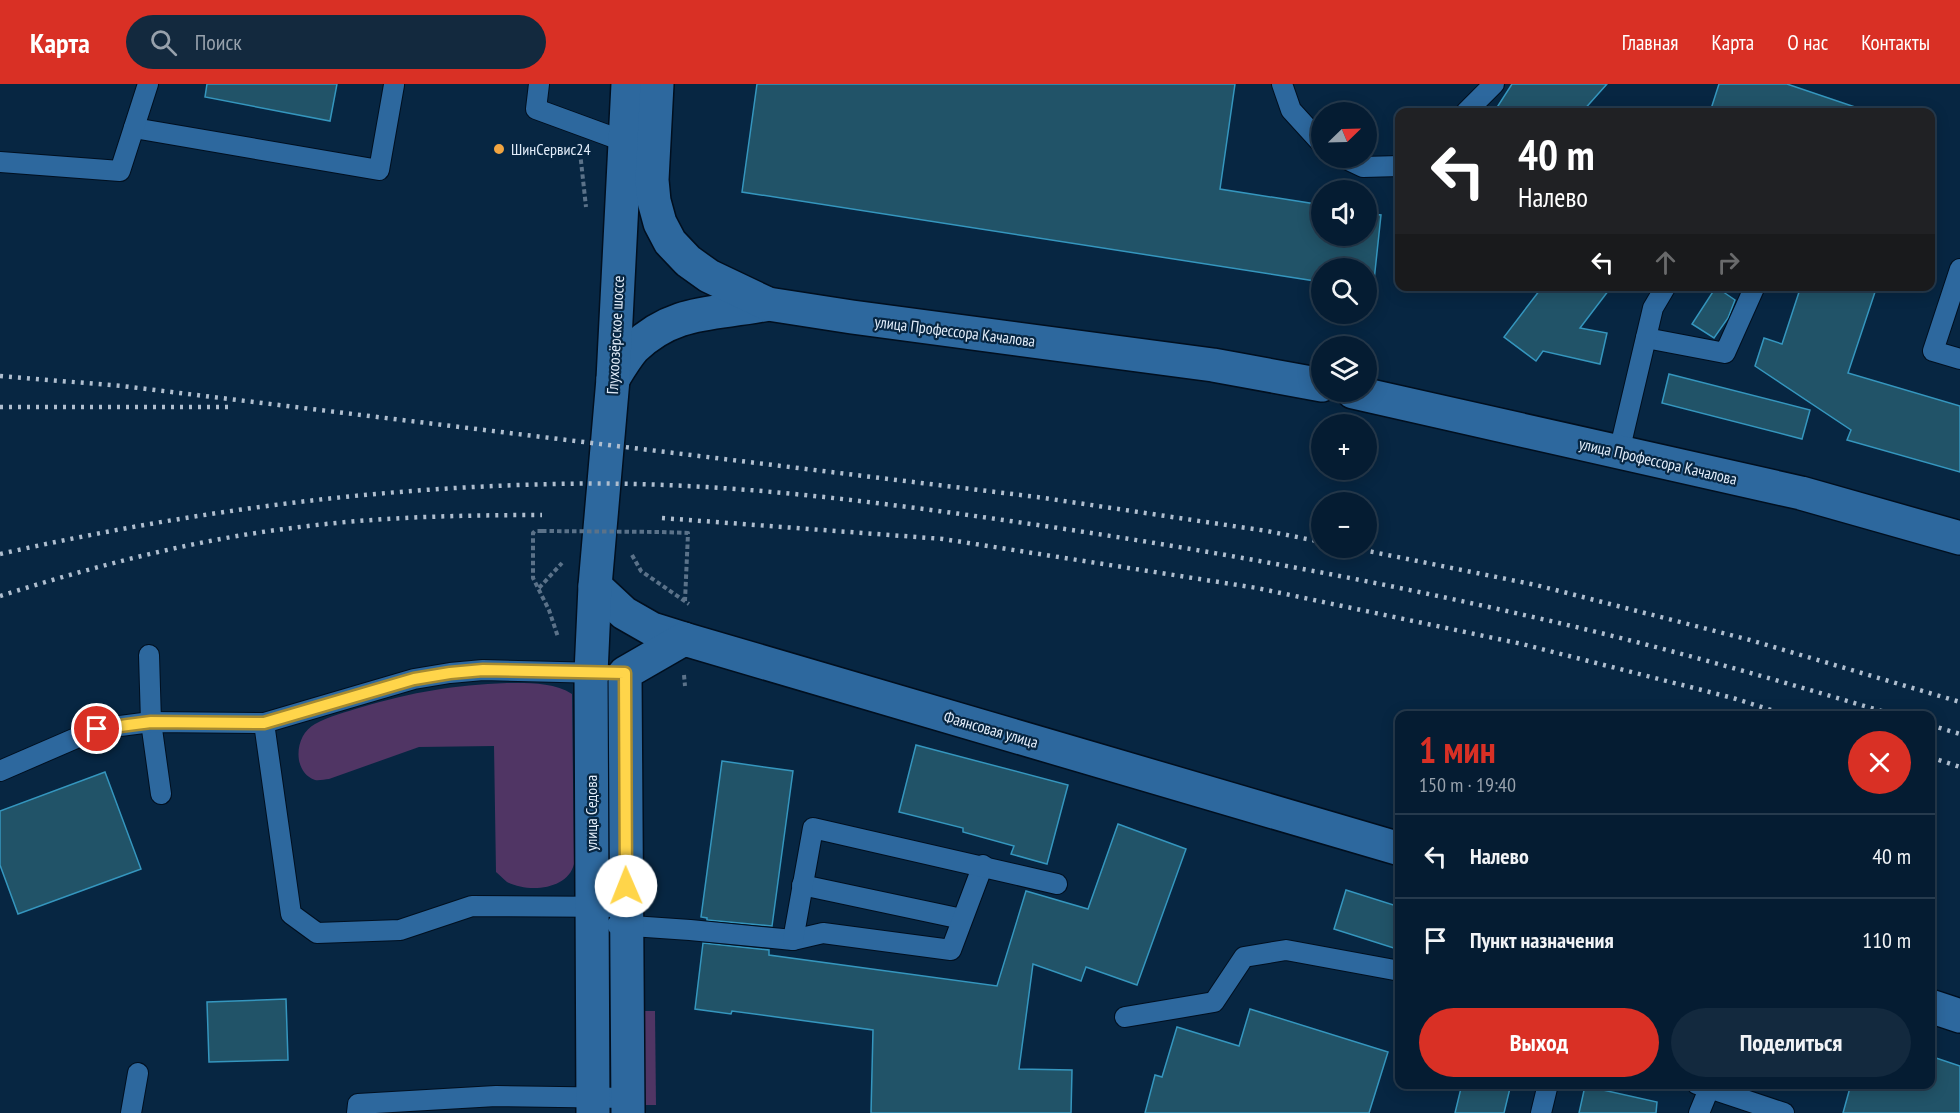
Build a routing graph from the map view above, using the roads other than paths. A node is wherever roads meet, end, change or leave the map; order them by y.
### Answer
1 (148, 84) edge
2 (539, 84) edge
3 (628, 84) edge
4 (657, 84) edge
5 (1282, 84) edge
6 (1494, 84) edge
7 (394, 85) edge
8 (1470, 108) edge
9 (134, 128) junction
10 (1311, 132) edge
11 (639, 143) junction
12 (0, 162) edge
13 (1395, 166) edge
14 (1377, 167) edge
15 (1960, 269) edge
16 (1663, 291) edge
17 (1753, 291) edge
18 (768, 304) junction
19 (1646, 338) junction
20 (1960, 359) edge
21 (613, 379) junction
22 (1311, 383) edge
23 (1377, 397) edge
24 (1619, 452) junction
25 (1960, 537) edge
26 (595, 586) junction
27 (684, 639) junction
28 (149, 655) dead end
29 (591, 673) junction
30 (625, 673) junction
31 (151, 722) junction
32 (264, 723) junction
33 (0, 771) edge
34 (161, 794) dead end
35 (1395, 848) edge
36 (983, 866) junction
37 (1057, 884) dead end
38 (802, 885) junction
39 (592, 915) junction
40 (626, 917) junction
41 (962, 919) junction
42 (793, 940) junction
43 (1395, 970) edge
44 (1935, 1008) edge
45 (1960, 1016) edge
46 (1125, 1017) dead end
47 (138, 1073) dead end
48 (1547, 1089) edge
49 (1705, 1089) edge
50 (1717, 1089) edge
51 (593, 1105) edge
52 (628, 1106) edge
53 (131, 1113) edge
54 (357, 1113) edge
55 (1541, 1113) edge
56 (1699, 1113) edge
57 (1784, 1113) edge

1 - 9 lane
2 - 11 lane
3 - 11 street, Глухоозёрское шоссе
4 - 11 street, Глухоозёрское шоссе
5 - 10 lane
6 - 8 lane
7 - 9 lane
9 - 12 lane
11 - 18 street, Глухоозёрское шоссе
11 - 21 street, Глухоозёрское шоссе
13 - 14 lane
15 - 20 lane
16 - 19 lane
17 - 19 lane
18 - 21 street, улица Профессора Качалова
18 - 22 street, улица Профессора Качалова
19 - 24 lane
21 - 26 street, Глухоозёрское шоссе
23 - 24 street, улица Профессора Качалова
24 - 25 street, улица Профессора Качалова
26 - 27 street, Фаянсовая улица
26 - 29 street, улица Седова
27 - 30 street
27 - 35 street, Фаянсовая улица
28 - 31 lane
29 - 30 lane
29 - 32 lane
29 - 39 street, улица Седова
30 - 40 street
31 - 32 lane
31 - 33 lane
31 - 34 lane
32 - 39 lane
36 - 37 lane
36 - 38 lane
36 - 41 lane
38 - 41 lane
38 - 42 lane
39 - 40 lane
39 - 51 street, улица Седова
40 - 42 lane
40 - 52 street
41 - 42 lane
43 - 46 lane
44 - 45 street
47 - 53 lane
48 - 55 lane
49 - 56 lane
50 - 57 lane
51 - 52 lane
51 - 54 lane

